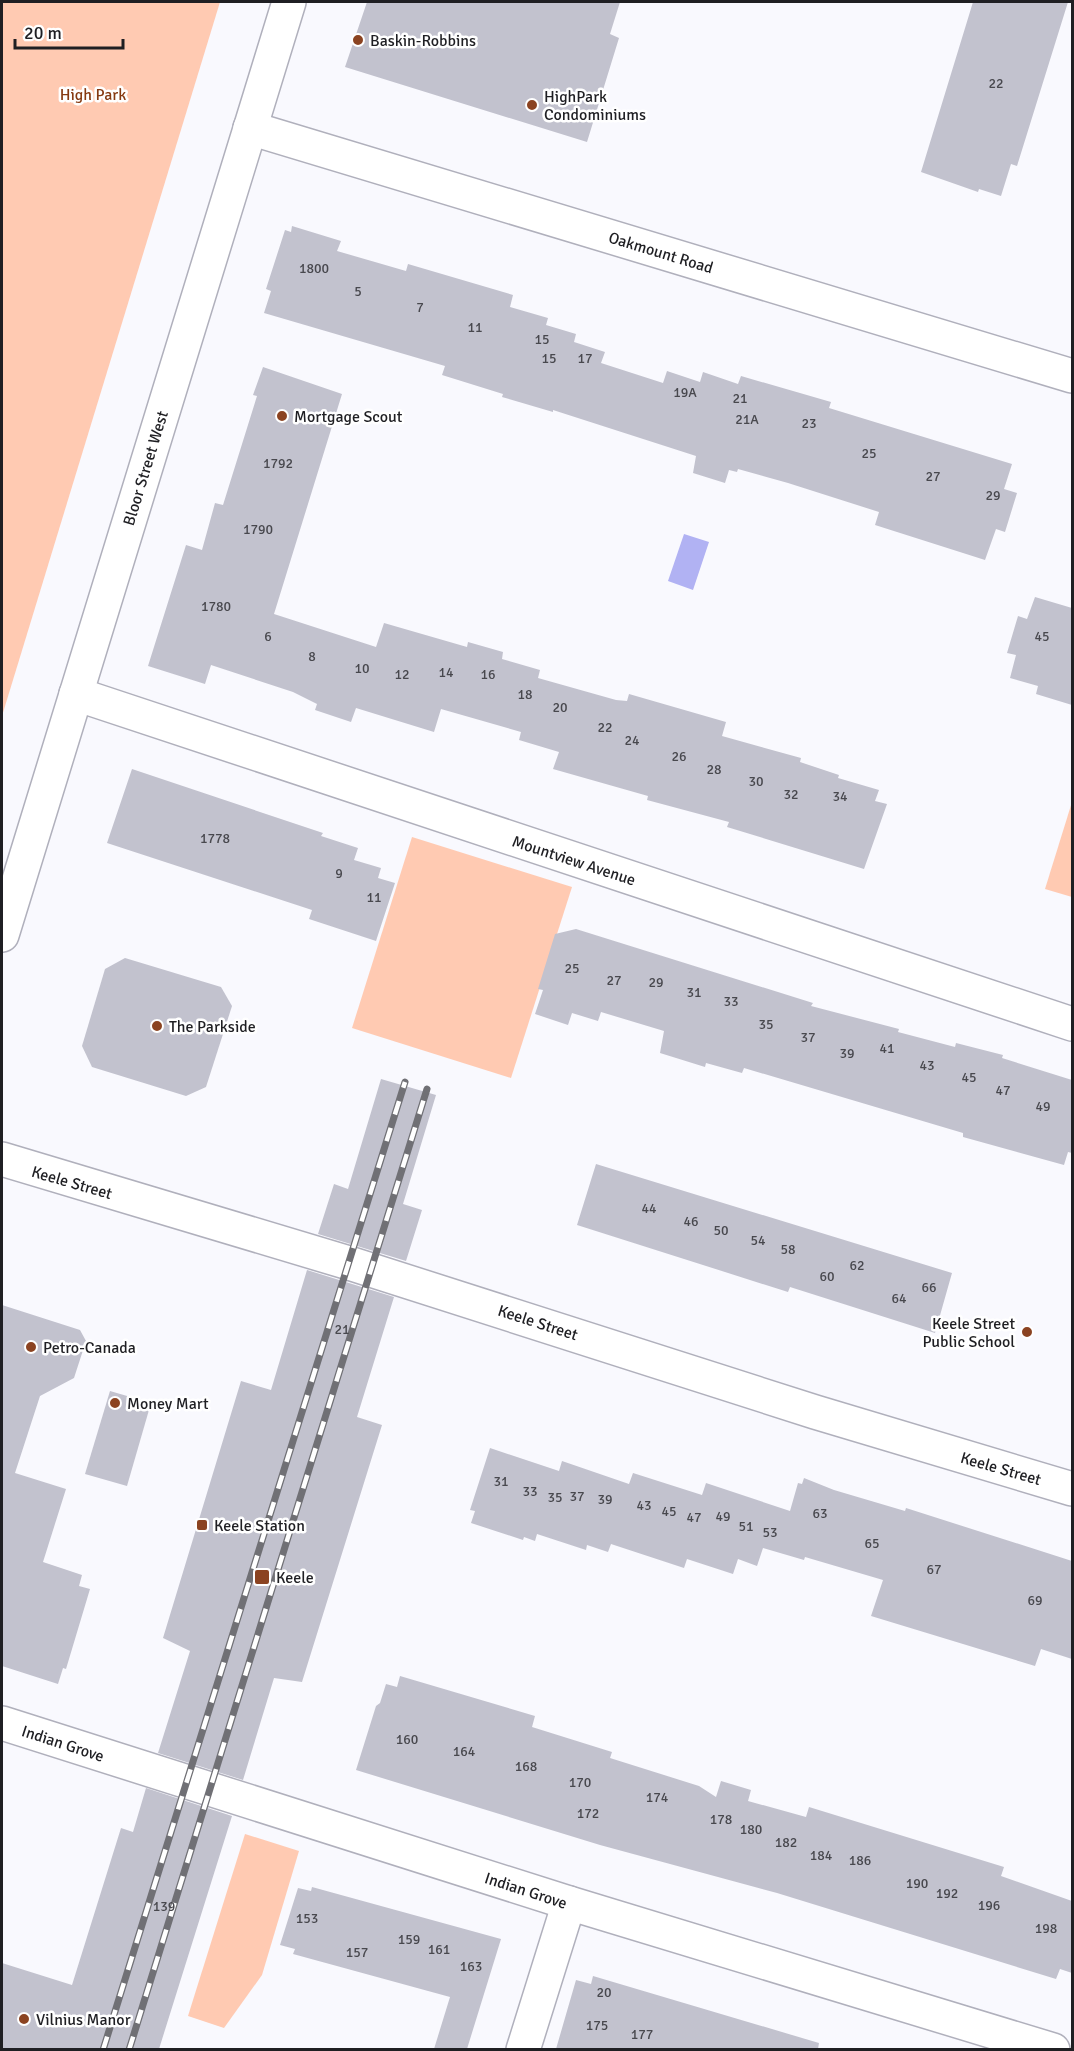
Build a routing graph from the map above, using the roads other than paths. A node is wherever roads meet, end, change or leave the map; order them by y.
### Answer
1 (289, 2) edge
2 (250, 128) junction
3 (1072, 376) edge
4 (76, 694) junction
5 (2, 935) edge
6 (1072, 1024) edge
7 (2, 1159) edge
8 (1072, 1489) edge
9 (2, 1724) edge
10 (568, 1903) junction
11 (523, 2049) edge
12 (1053, 2049) edge

1 - 2 street, Bloor Street West
2 - 3 street, Oakmount Road
2 - 4 street, Bloor Street West
4 - 5 street, Bloor Street West
4 - 6 street, Mountview Avenue
7 - 8 street, Keele Street
9 - 10 street, Indian Grove
10 - 11 street
10 - 12 street, Indian Grove

